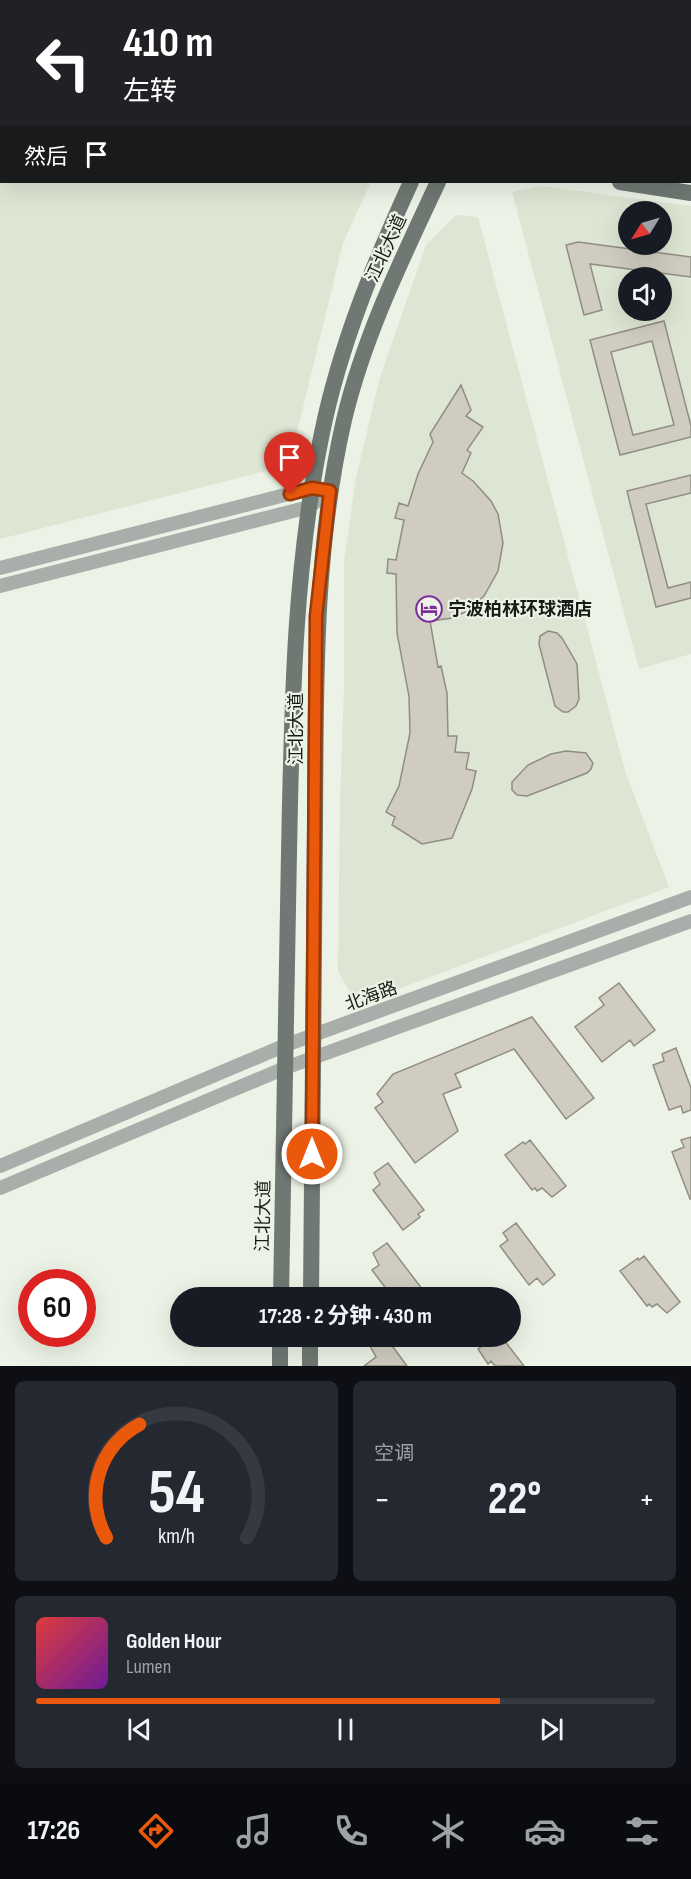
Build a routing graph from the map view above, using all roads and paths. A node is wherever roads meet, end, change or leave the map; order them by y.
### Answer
1 (411, 183) edge
2 (438, 183) edge
3 (626, 183) edge
4 (691, 193) edge
5 (312, 488) junction
6 (330, 491) junction
7 (309, 507) junction
8 (0, 568) edge
9 (0, 586) edge
10 (691, 897) edge
11 (691, 921) edge
12 (313, 1035) junction
13 (286, 1045) junction
14 (313, 1058) junction
15 (285, 1068) junction
16 (0, 1166) edge
17 (0, 1188) edge
18 (281, 1287) edge
19 (311, 1287) edge
20 (280, 1347) edge
21 (310, 1347) edge
22 (280, 1366) edge
23 (310, 1366) edge

1 - 5 main road, 江北大道
2 - 6 main road, 江北大道
3 - 4 main road
5 - 6 street
5 - 7 main road, 江北大道
5 - 8 street
6 - 7 street
6 - 12 main road, 江北大道
7 - 9 street
7 - 13 main road, 江北大道
10 - 12 street, 北海路
11 - 14 street
12 - 13 street, 北海路
12 - 14 main road, 江北大道
13 - 15 main road, 江北大道
13 - 16 street, 北海路
14 - 15 street
14 - 19 main road, 江北大道
15 - 17 street
15 - 18 main road, 江北大道
20 - 22 main road
21 - 23 main road

